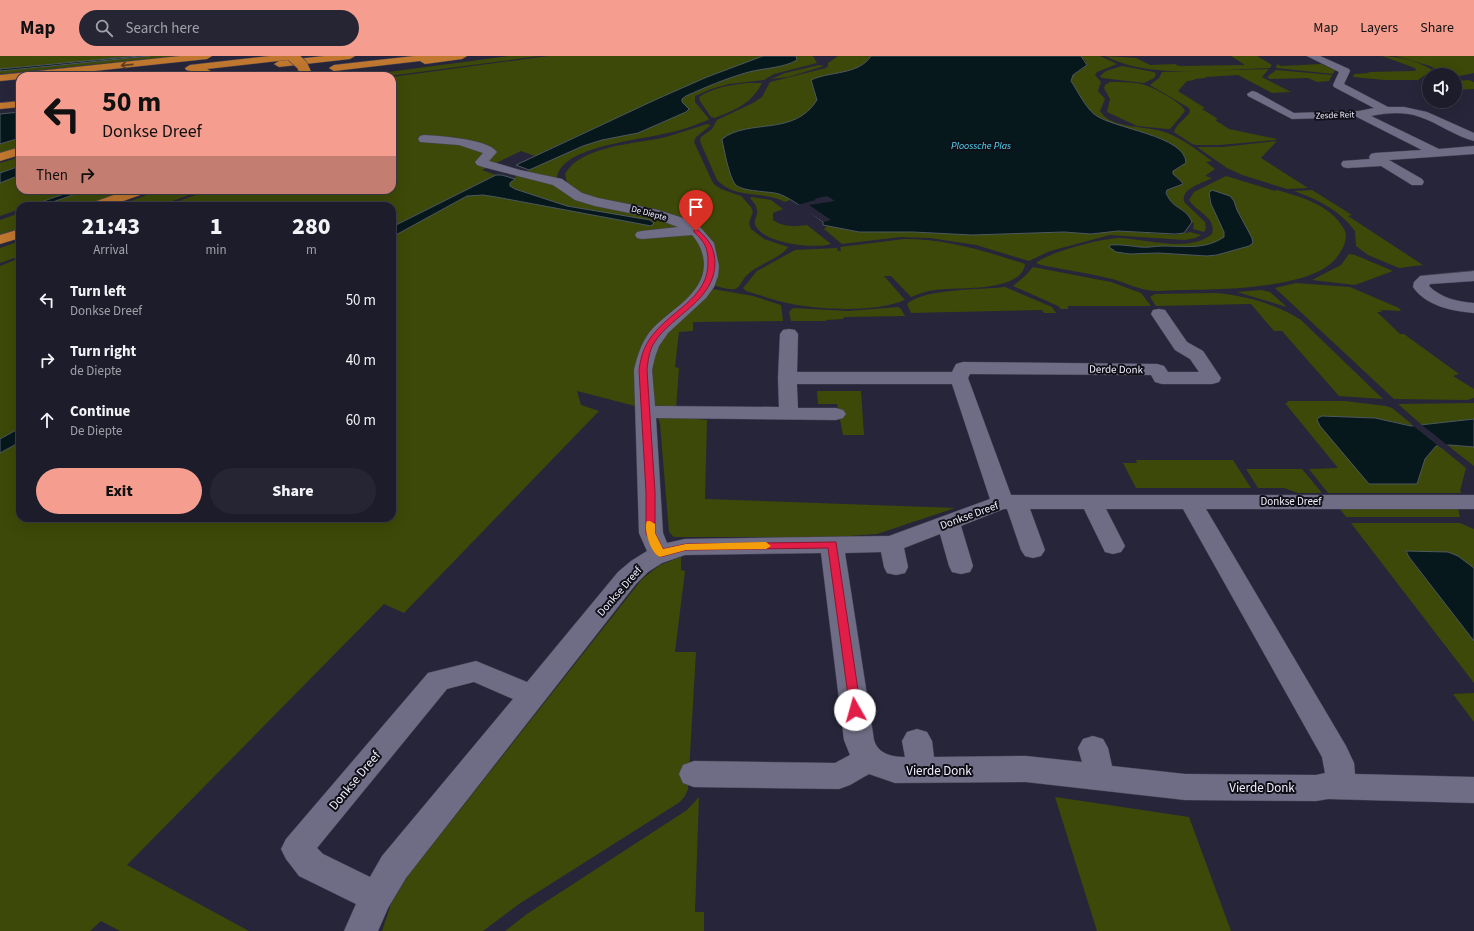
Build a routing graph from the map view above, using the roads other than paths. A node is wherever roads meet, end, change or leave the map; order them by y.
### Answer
1 (207, 56) edge
2 (293, 56) edge
3 (350, 56) edge
4 (439, 56) edge
5 (462, 56) edge
6 (1312, 56) edge
7 (56, 72) edge
8 (152, 72) edge
9 (208, 72) edge
10 (314, 72) edge
11 (356, 72) edge
12 (16, 76) edge
13 (0, 78) edge
14 (16, 86) edge
15 (0, 88) edge
16 (1252, 94) dead end
17 (16, 104) edge
18 (0, 106) edge
19 (1386, 110) junction
20 (1359, 114) junction
21 (1474, 137) edge
22 (424, 139) dead end
23 (1474, 150) edge
24 (16, 152) edge
25 (1436, 152) junction
26 (0, 157) edge
27 (1383, 162) junction
28 (1347, 164) dead end
29 (1417, 182) dead end
30 (130, 194) edge
31 (107, 202) edge
32 (696, 231) junction
33 (16, 234) edge
34 (642, 234) dead end
35 (0, 240) edge
36 (1474, 276) edge
37 (1474, 292) edge
38 (1450, 294) dead end
39 (1474, 308) edge
40 (1159, 314) dead end
41 (789, 334) dead end
42 (787, 378) junction
43 (959, 378) junction
44 (646, 412) junction
45 (789, 413) junction
46 (836, 414) dead end
47 (1009, 502) junction
48 (1092, 502) junction
49 (1190, 502) junction
50 (1474, 502) edge
51 (948, 522) junction
52 (832, 545) junction
53 (1113, 546) dead end
54 (1034, 550) dead end
55 (660, 553) junction
56 (961, 566) dead end
57 (533, 696) junction
58 (917, 741) dead end
59 (1093, 748) dead end
60 (869, 759) junction
61 (922, 770) junction
62 (694, 774) dead end
63 (1100, 777) junction
64 (1329, 786) junction
65 (1474, 790) edge
66 (376, 897) junction
67 (361, 931) edge

1 -> 7 highway
2 - 8 highway
2 - 10 highway, bridge
3 - 9 highway
4 - 10 highway
5 - 11 highway
6 - 19 street
12 -> 13 highway
14 - 15 highway
16 - 20 street, Zesde Reit
17 - 18 highway
19 - 20 street, Zesde Reit
19 - 21 street, Zesde Reit
20 - 25 street
22 - 32 street, De Diepte
23 - 25 street
24 - 26 highway
25 - 27 street
27 - 28 street
27 - 29 street
30 - 31 highway
32 - 34 street
32 - 44 street, De Diepte
33 - 35 highway
36 - 39 street
37 - 38 street
40 - 43 street, Derde Donk
41 - 42 street
42 - 43 street
42 - 45 street
43 - 47 street
44 - 45 street
44 - 55 street
45 - 46 street
47 - 48 street, Donkse Dreef
47 - 51 street, Donkse Dreef
47 - 54 street
48 - 49 street, Donkse Dreef
48 - 53 street
49 - 50 street, Donkse Dreef
49 - 64 street
51 - 52 street, Donkse Dreef
51 - 56 street
52 - 55 street, Donkse Dreef
52 - 60 street
55 - 57 street, Donkse Dreef
57 - 66 street, Donkse Dreef
57 - 66 street, Donkse Dreef
58 - 61 street
59 - 63 street
60 - 61 street, Vierde Donk
60 - 62 street
61 - 63 street, Vierde Donk
63 - 64 street, Vierde Donk
64 - 65 street, Vierde Donk
66 - 67 street, Donkse Dreef

